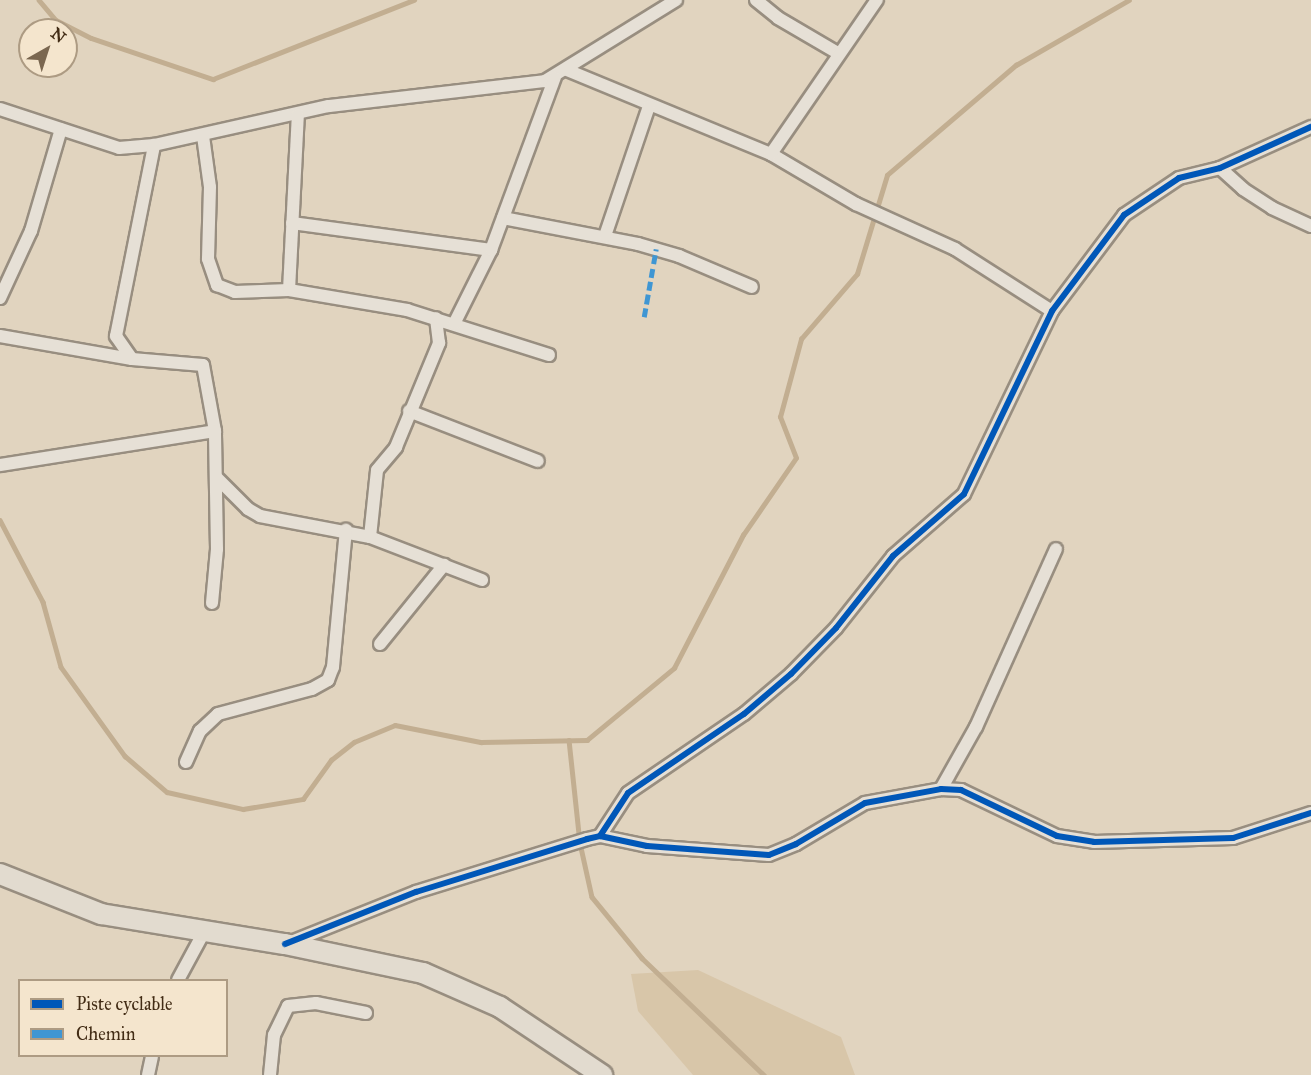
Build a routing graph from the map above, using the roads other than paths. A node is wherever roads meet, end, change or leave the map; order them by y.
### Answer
1 (676, 0) edge
2 (756, 0) edge
3 (878, 0) edge
4 (838, 53) junction
5 (567, 70) junction
6 (555, 77) junction
7 (650, 106) junction
8 (0, 109) edge
9 (298, 114) junction
10 (1311, 127) edge
11 (61, 129) junction
12 (203, 136) junction
13 (154, 145) junction
14 (771, 154) junction
15 (1220, 168) junction
16 (503, 218) junction
17 (292, 223) junction
18 (1311, 226) edge
19 (605, 236) junction
20 (491, 250) junction
21 (752, 287) dead end
22 (289, 290) junction
23 (0, 298) edge
24 (1052, 311) junction
25 (436, 318) junction
26 (454, 324) junction
27 (0, 336) edge
28 (549, 355) dead end
29 (132, 359) junction
30 (409, 411) junction
31 (215, 431) junction
32 (537, 460) dead end
33 (0, 465) edge
34 (217, 478) junction
35 (346, 530) junction
36 (370, 537) junction
37 (1056, 549) dead end
38 (444, 565) junction
39 (482, 580) dead end
40 (212, 603) dead end
41 (380, 644) dead end
42 (186, 762) dead end
43 (940, 789) junction
44 (1311, 813) edge
45 (600, 836) junction
46 (0, 874) edge
47 (205, 930) junction
48 (285, 944) junction
49 (179, 979) edge
50 (366, 1013) dead end
51 (152, 1057) edge
52 (148, 1075) edge
53 (270, 1075) edge
54 (602, 1075) edge

1 - 5 street
2 - 4 street
3 - 4 street
4 - 14 street
5 - 6 street
5 - 7 street
6 - 9 street
6 - 16 street
7 - 14 street
7 - 19 street
8 - 11 street
9 - 12 street
9 - 17 street
10 - 15 street
11 - 13 street
11 - 23 street
12 - 13 street
12 - 22 street
13 - 29 street
14 - 24 street
15 - 18 street
15 - 24 street
16 - 19 street
16 - 20 street
17 - 20 street
17 - 22 street
19 - 21 street
20 - 26 street
22 - 25 street
24 - 45 street
25 - 26 street
25 - 30 street
26 - 28 street
27 - 29 street
29 - 31 street
30 - 32 street
30 - 36 street
31 - 33 street
31 - 34 street
34 - 35 street
34 - 40 street
35 - 36 street
35 - 42 street
36 - 38 street
37 - 43 street
38 - 39 street
38 - 41 street
43 - 44 street
43 - 45 street
45 - 48 street
46 - 47 highway
47 - 48 highway
47 - 49 street
48 - 54 highway
50 - 53 street
51 - 52 street

